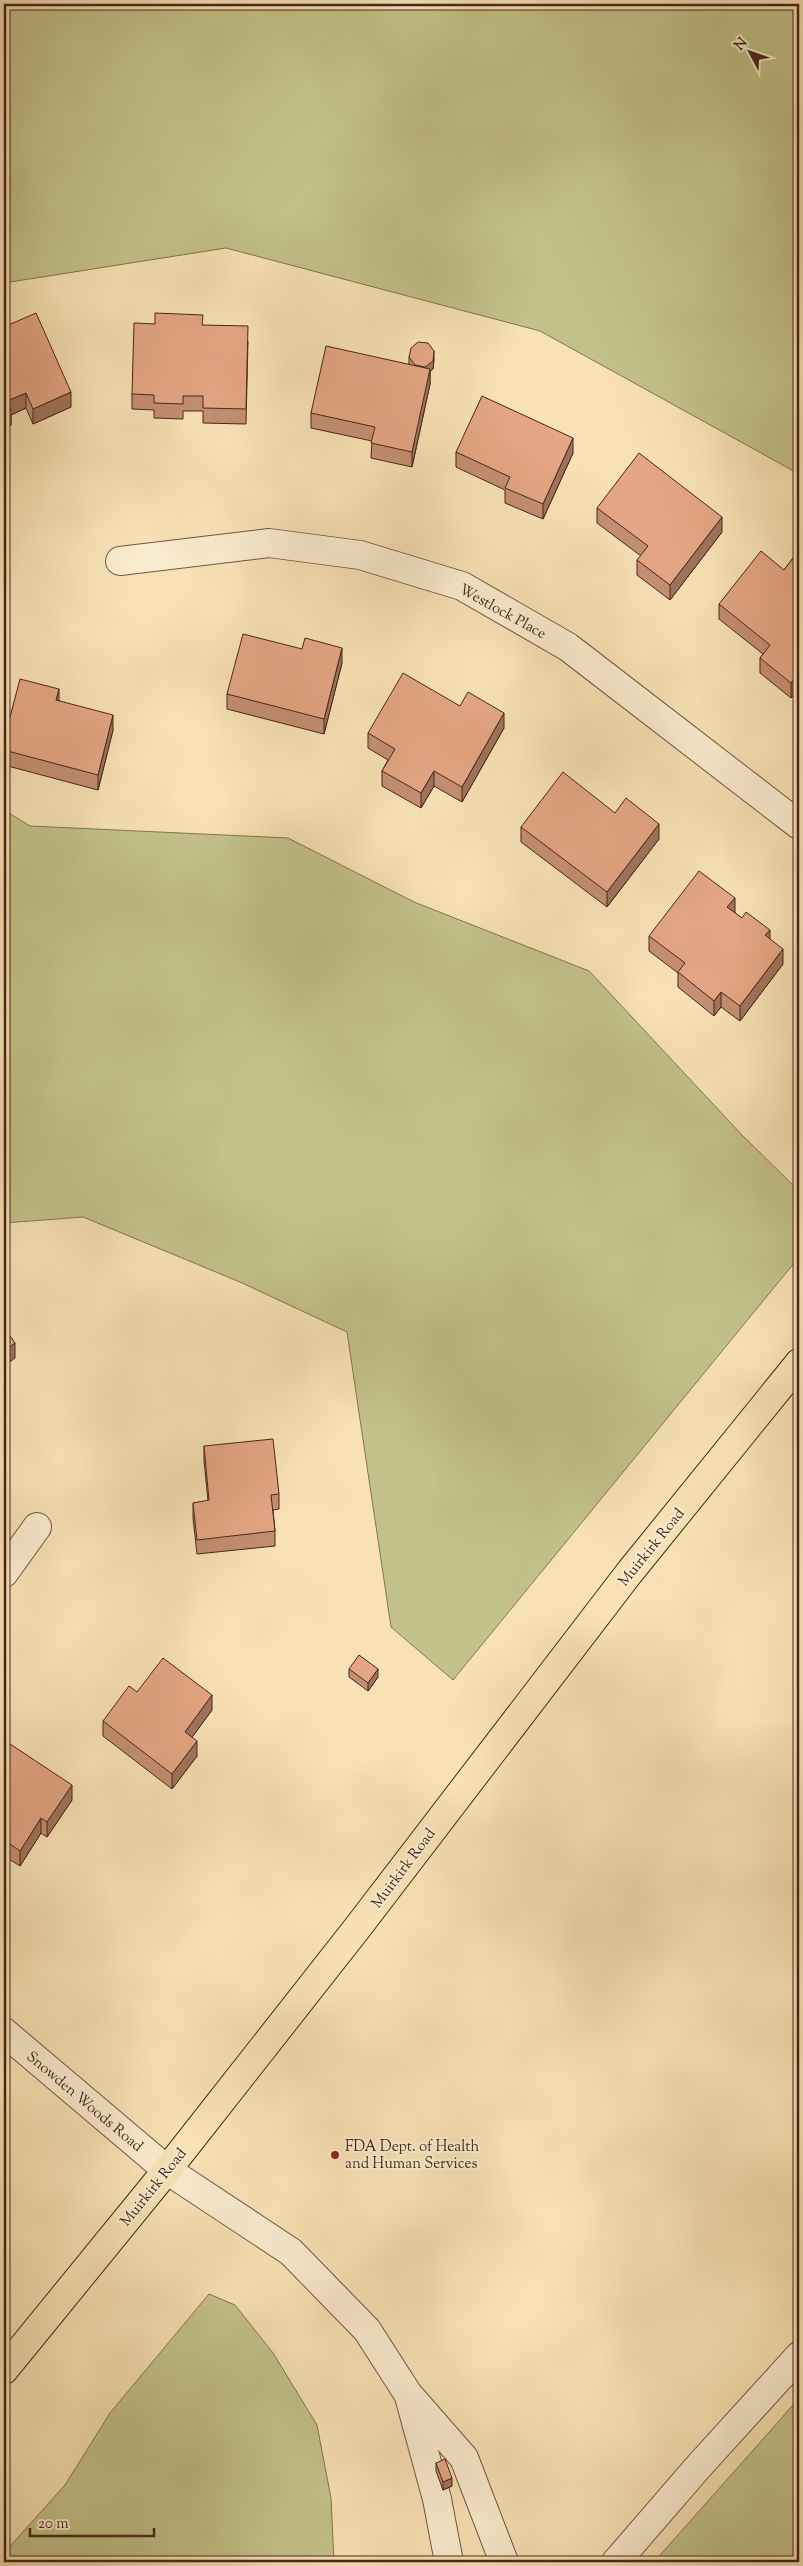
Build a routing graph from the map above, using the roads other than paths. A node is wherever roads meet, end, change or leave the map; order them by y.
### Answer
1 (120, 561) dead end
2 (799, 825) edge
3 (799, 1363) edge
4 (37, 1527) dead end
5 (4, 1573) edge
6 (4, 2032) edge
7 (167, 2170) junction
8 (799, 2356) edge
9 (4, 2370) edge
10 (408, 2394) junction
11 (449, 2562) edge
12 (504, 2562) edge
13 (616, 2562) edge

1 - 2 street, Westlock Place
3 - 7 main road, Muirkirk Road
4 - 5 street
6 - 7 street, Snowden Woods Road
7 - 9 main road, Muirkirk Road
7 - 10 street, Snowden Woods Road
8 - 13 street
10 - 11 street
10 - 12 street

